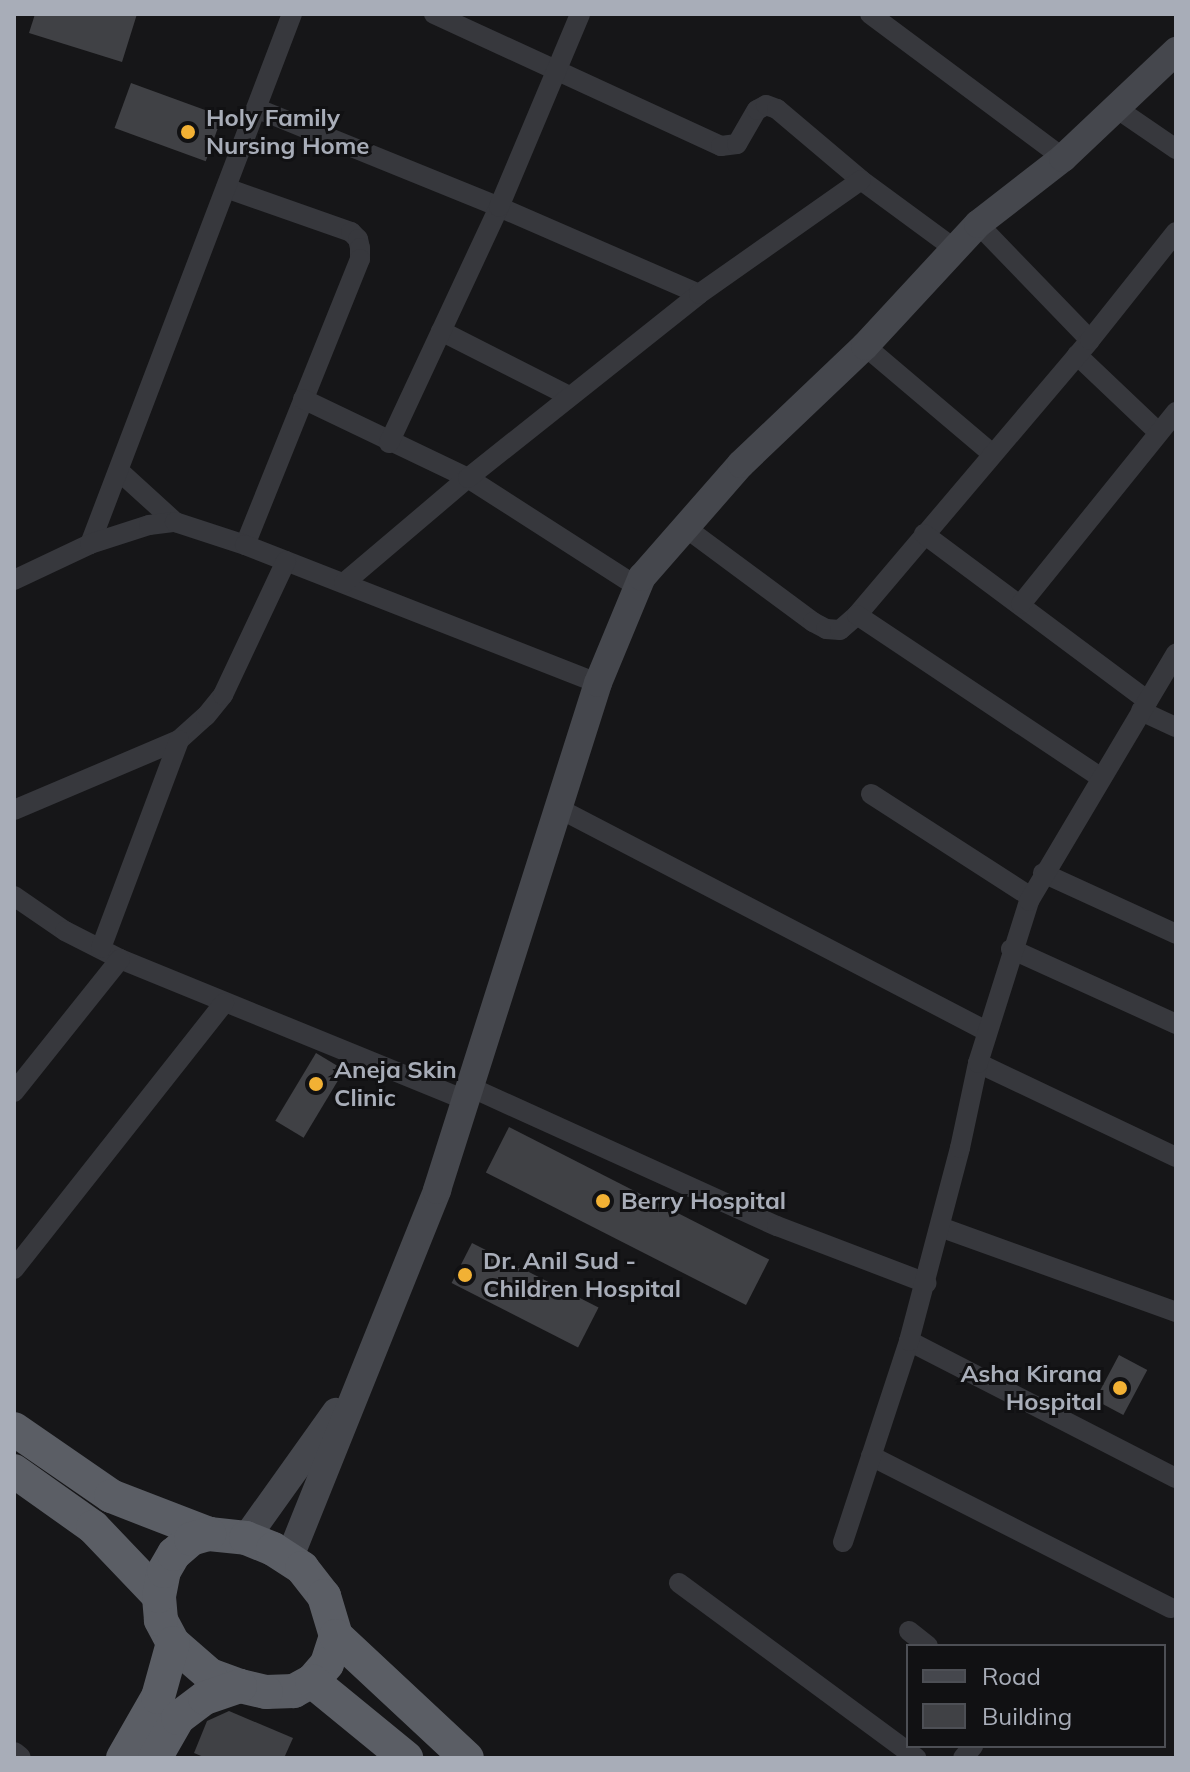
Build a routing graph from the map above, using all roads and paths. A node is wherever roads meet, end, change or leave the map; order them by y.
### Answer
1 (292, 14) edge
2 (434, 14) edge
3 (580, 14) edge
4 (870, 14) edge
5 (1176, 51) edge
6 (556, 68) junction
7 (1116, 108) junction
8 (258, 109) junction
9 (1176, 149) edge
10 (1063, 158) junction
11 (861, 180) junction
12 (226, 188) junction
13 (499, 207) junction
14 (978, 224) junction
15 (1176, 232) edge
16 (955, 249) junction
17 (699, 294) junction
18 (441, 331) junction
19 (865, 346) junction
20 (1083, 348) junction
21 (569, 396) junction
22 (303, 399) junction
23 (1176, 412) edge
24 (1157, 431) junction
25 (389, 443) junction
26 (991, 453) junction
27 (119, 471) junction
28 (468, 478) junction
29 (175, 522) junction
30 (686, 528) junction
31 (924, 534) junction
32 (90, 544) junction
33 (245, 545) junction
34 (286, 561) junction
35 (14, 580) edge
36 (344, 583) junction
37 (638, 587) junction
38 (1021, 604) junction
39 (857, 615) junction
40 (1176, 653) edge
41 (598, 683) junction
42 (1144, 706) junction
43 (1176, 727) edge
44 (179, 740) junction
45 (1100, 777) junction
46 (871, 794) dead end
47 (558, 808) junction
48 (14, 810) edge
49 (1043, 873) junction
50 (14, 896) edge
51 (1031, 897) junction
52 (1176, 934) edge
53 (101, 948) junction
54 (1011, 949) junction
55 (120, 959) junction
56 (224, 1003) junction
57 (1176, 1024) edge
58 (987, 1031) junction
59 (978, 1063) junction
60 (14, 1092) edge
61 (468, 1094) junction
62 (1176, 1157) edge
63 (940, 1227) junction
64 (14, 1269) edge
65 (926, 1283) junction
66 (1176, 1312) edge
67 (909, 1341) junction
68 (364, 1373) junction
69 (14, 1429) edge
70 (871, 1456) junction
71 (14, 1471) edge
72 (1176, 1478) edge
73 (209, 1534) junction
74 (246, 1538) junction
75 (843, 1542) dead end
76 (289, 1559) junction
77 (679, 1583) dead end
78 (159, 1596) junction
79 (1174, 1602) edge
80 (909, 1631) dead end
81 (336, 1636) junction
82 (173, 1643) junction
83 (925, 1644) edge
84 (312, 1681) junction
85 (240, 1686) junction
86 (14, 1754) edge
87 (19, 1758) edge
88 (123, 1758) edge
89 (155, 1758) edge
90 (406, 1758) edge
91 (467, 1758) edge
92 (916, 1758) edge

1 - 8 street
2 - 6 street
3 - 6 street
4 - 10 street
5 - 7 main road
6 - 11 street
6 - 13 street
7 - 9 street
7 - 10 main road
8 - 12 street
8 - 13 street
10 - 14 main road
11 - 16 street
11 - 17 street
12 - 22 street
12 - 27 street
13 - 17 street
13 - 18 street
14 - 16 main road
14 - 20 street
15 - 20 street
16 - 19 main road
17 - 21 street
18 - 21 street
18 - 25 street
19 - 26 street
19 - 30 main road
20 - 24 street
20 - 26 street
21 - 28 street
22 - 25 street
22 - 33 street
23 - 24 street
24 - 38 street
25 - 28 street
26 - 31 street
27 - 29 street
27 - 32 street
28 - 36 street
28 - 37 street
29 - 32 street
29 - 33 street
30 - 37 main road
30 - 39 street
31 - 38 street
31 - 39 street
32 - 35 street
33 - 34 street
34 - 36 street
34 - 44 street
36 - 41 street
37 - 41 main road
38 - 42 street
39 - 45 street
40 - 42 street
41 - 47 main road
42 - 43 street
42 - 45 street
44 - 48 street
44 - 53 street
45 - 49 street
46 - 51 street
47 - 58 street
47 - 61 main road
49 - 51 street
49 - 52 street
50 - 53 street
51 - 54 street
53 - 55 street
54 - 57 street
54 - 58 street
55 - 56 street
55 - 60 street
56 - 61 street
56 - 64 street
58 - 59 street
59 - 62 street
59 - 63 street
61 - 65 street
61 - 68 main road
63 - 65 street
63 - 66 street
65 - 67 street
67 - 70 street
67 - 72 street
68 - 74 main road
68 - 76 main road
69 - 73 highway
70 - 75 street
70 - 79 street
71 - 78 highway
73 - 74 highway
73 - 78 highway
74 - 76 highway
76 - 81 highway
77 - 92 street
78 - 82 highway
80 - 83 street
81 - 84 highway
81 - 91 highway
82 - 85 highway
82 - 88 highway
84 - 85 highway
84 - 90 highway
85 - 89 highway
86 - 87 street

